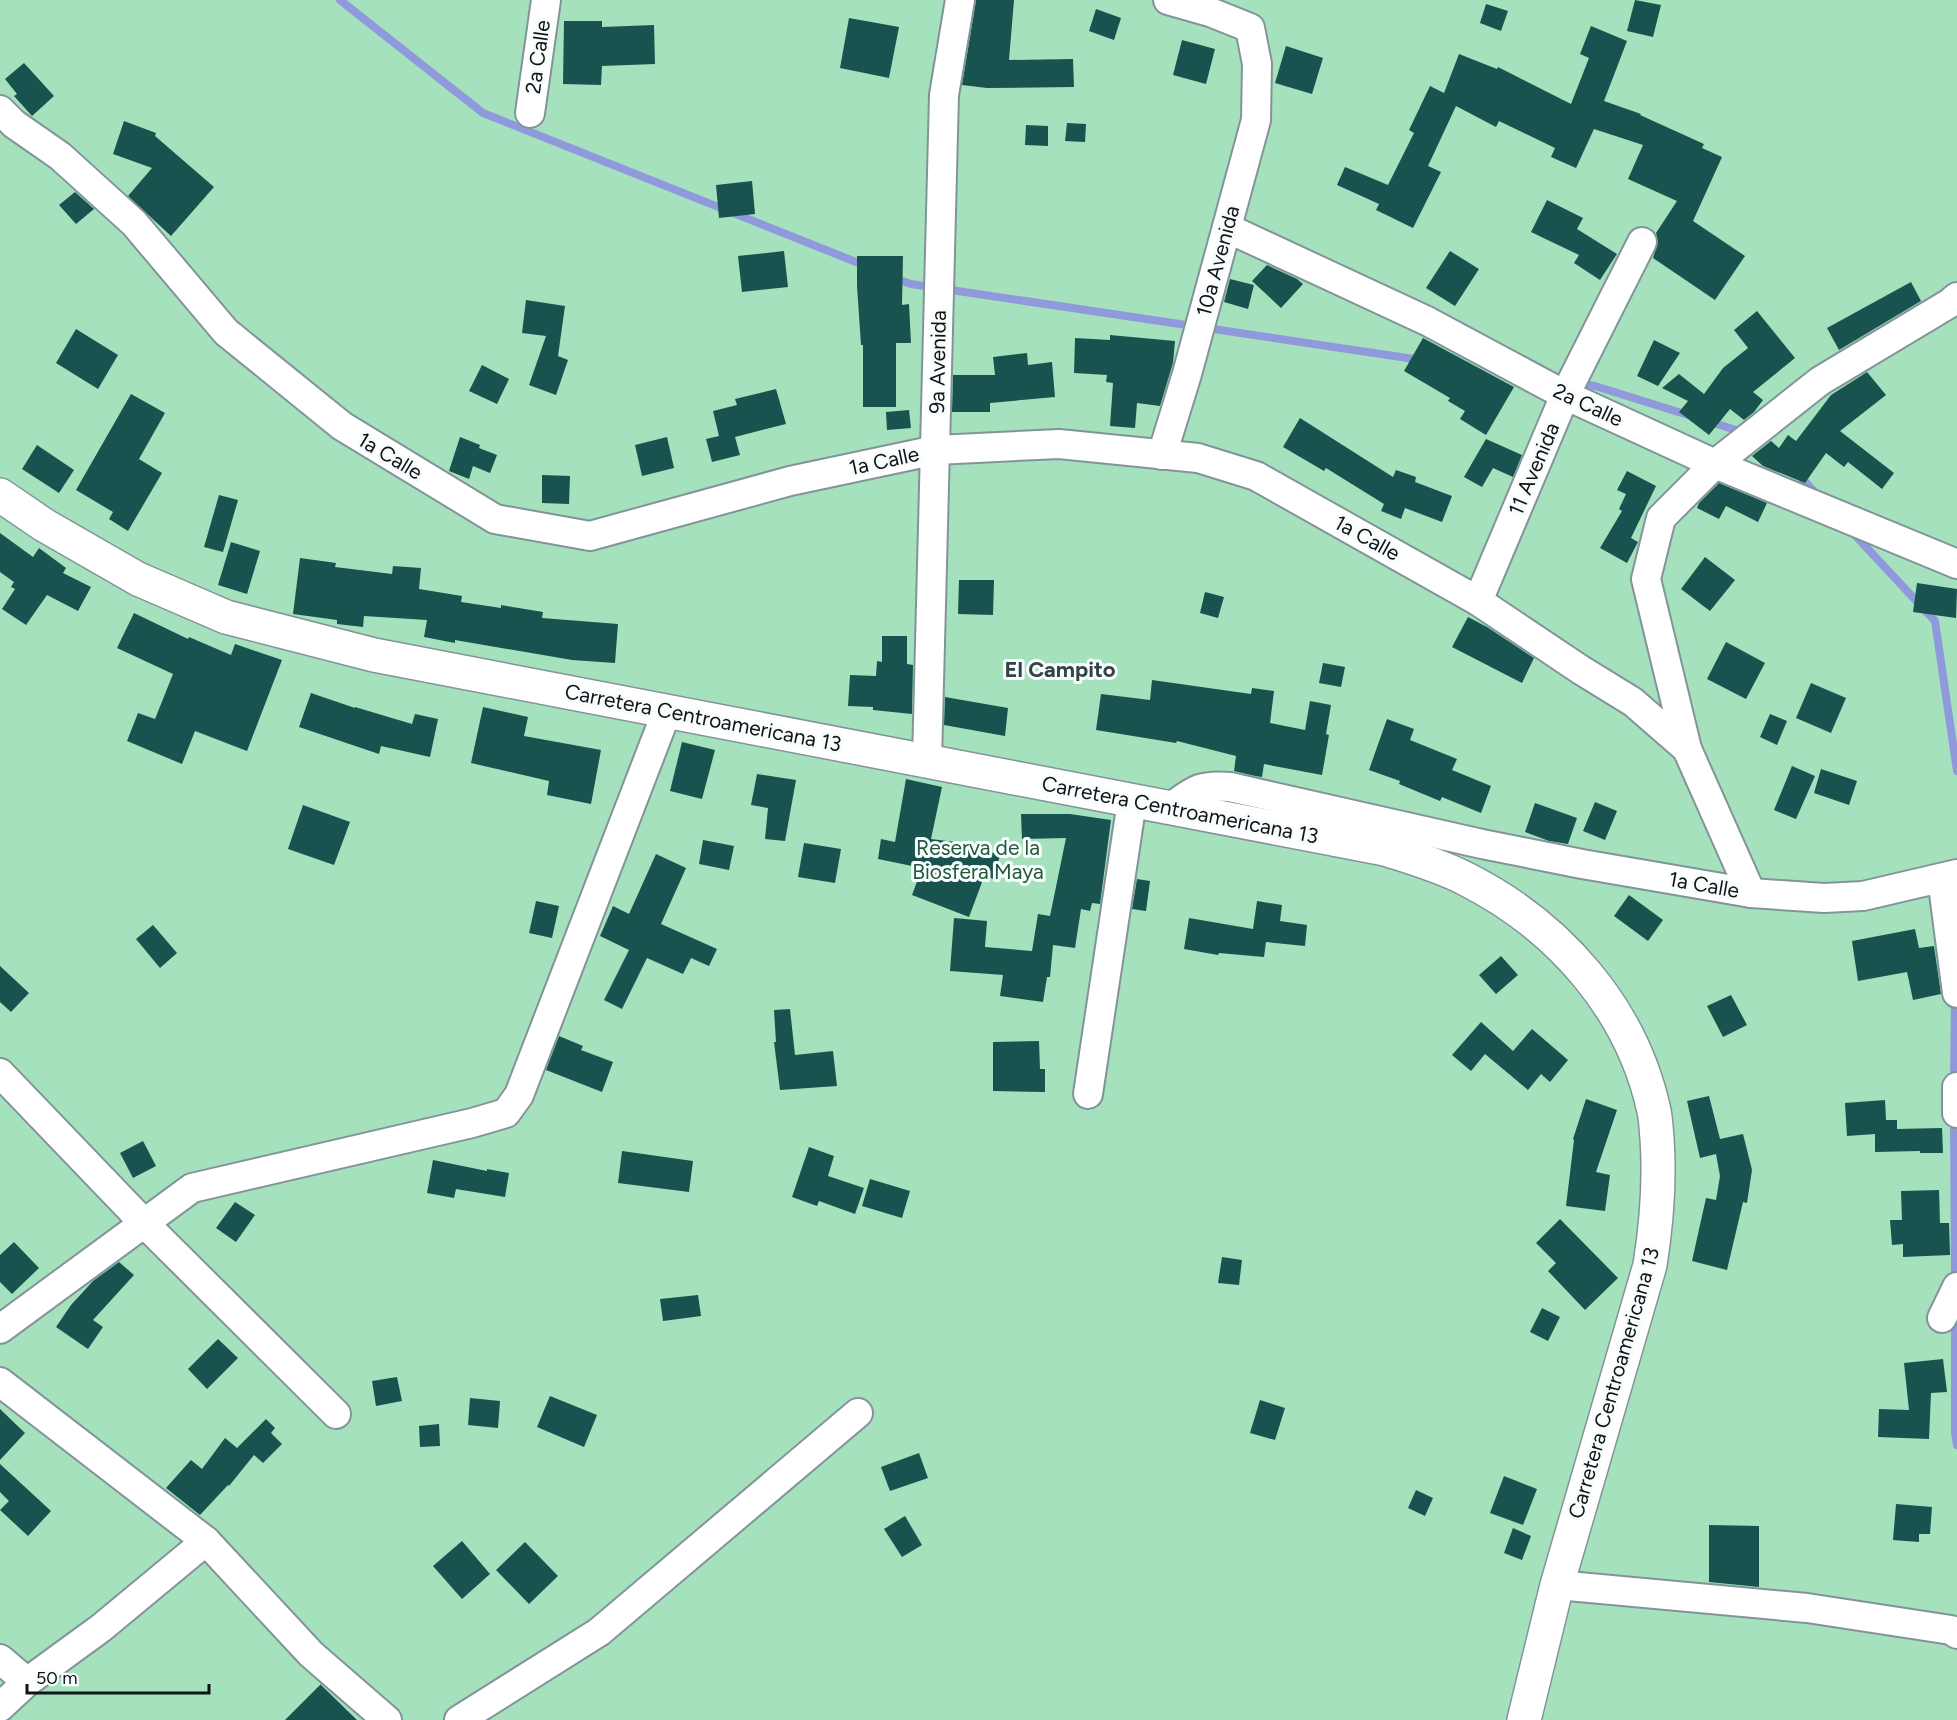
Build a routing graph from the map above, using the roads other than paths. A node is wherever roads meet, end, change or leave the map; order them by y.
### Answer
1 (546, 0) edge
2 (960, 0) edge
3 (1168, 0) edge
4 (0, 110) edge
5 (530, 114) dead end
6 (1227, 228) junction
7 (1642, 242) dead end
8 (1957, 297) edge
9 (1565, 395) junction
10 (936, 450) junction
11 (1162, 455) junction
12 (1715, 464) junction
13 (0, 495) edge
14 (1957, 564) edge
15 (1478, 601) junction
16 (667, 711) junction
17 (1687, 748) junction
18 (927, 761) junction
19 (1132, 801) junction
20 (1170, 808) junction
21 (1949, 876) edge
22 (1751, 893) junction
23 (1957, 993) edge
24 (0, 1073) edge
25 (1957, 1087) edge
26 (1088, 1095) dead end
27 (1957, 1113) edge
28 (144, 1223) junction
29 (1957, 1287) edge
30 (1942, 1318) dead end
31 (0, 1329) edge
32 (0, 1382) edge
33 (858, 1413) dead end
34 (336, 1414) dead end
35 (206, 1541) junction
36 (1557, 1586) junction
37 (1957, 1634) edge
38 (0, 1659) edge
39 (27, 1682) junction
40 (0, 1707) edge
41 (387, 1720) edge
42 (459, 1720) edge
43 (1524, 1720) edge

1 - 5 street, 2a Calle
2 - 10 street, 9a Avenida
3 - 6 street, 10a Avenida
4 - 10 street, 1a Calle
6 - 9 street, 2a Calle
6 - 11 street, 10a Avenida
7 - 9 street, 11 Avenida
8 - 12 street
9 - 12 street, 2a Calle
9 - 15 street, 11 Avenida
10 - 11 street, 1a Calle
10 - 18 street, 9a Avenida
11 - 15 street, 1a Calle
12 - 14 street, 2a Calle
12 - 17 street
13 - 16 highway, Carretera Centroamericana 13
15 - 17 street, 1a Calle
16 - 18 highway, Carretera Centroamericana 13
16 - 28 street
17 - 22 street, 1a Calle
18 - 19 highway, Carretera Centroamericana 13
19 - 20 highway, Carretera Centroamericana 13
19 - 26 street
20 - 22 street, 1a Calle
20 - 36 highway, Carretera Centroamericana 13
21 - 22 street, 1a Calle
21 - 23 street
24 - 28 street
25 - 27 street
28 - 31 street
28 - 34 street
29 - 30 street
32 - 35 street
33 - 42 street
35 - 39 street
35 - 41 street
36 - 37 street
36 - 43 highway, Carretera Centroamericana 13
38 - 39 street
39 - 40 street

